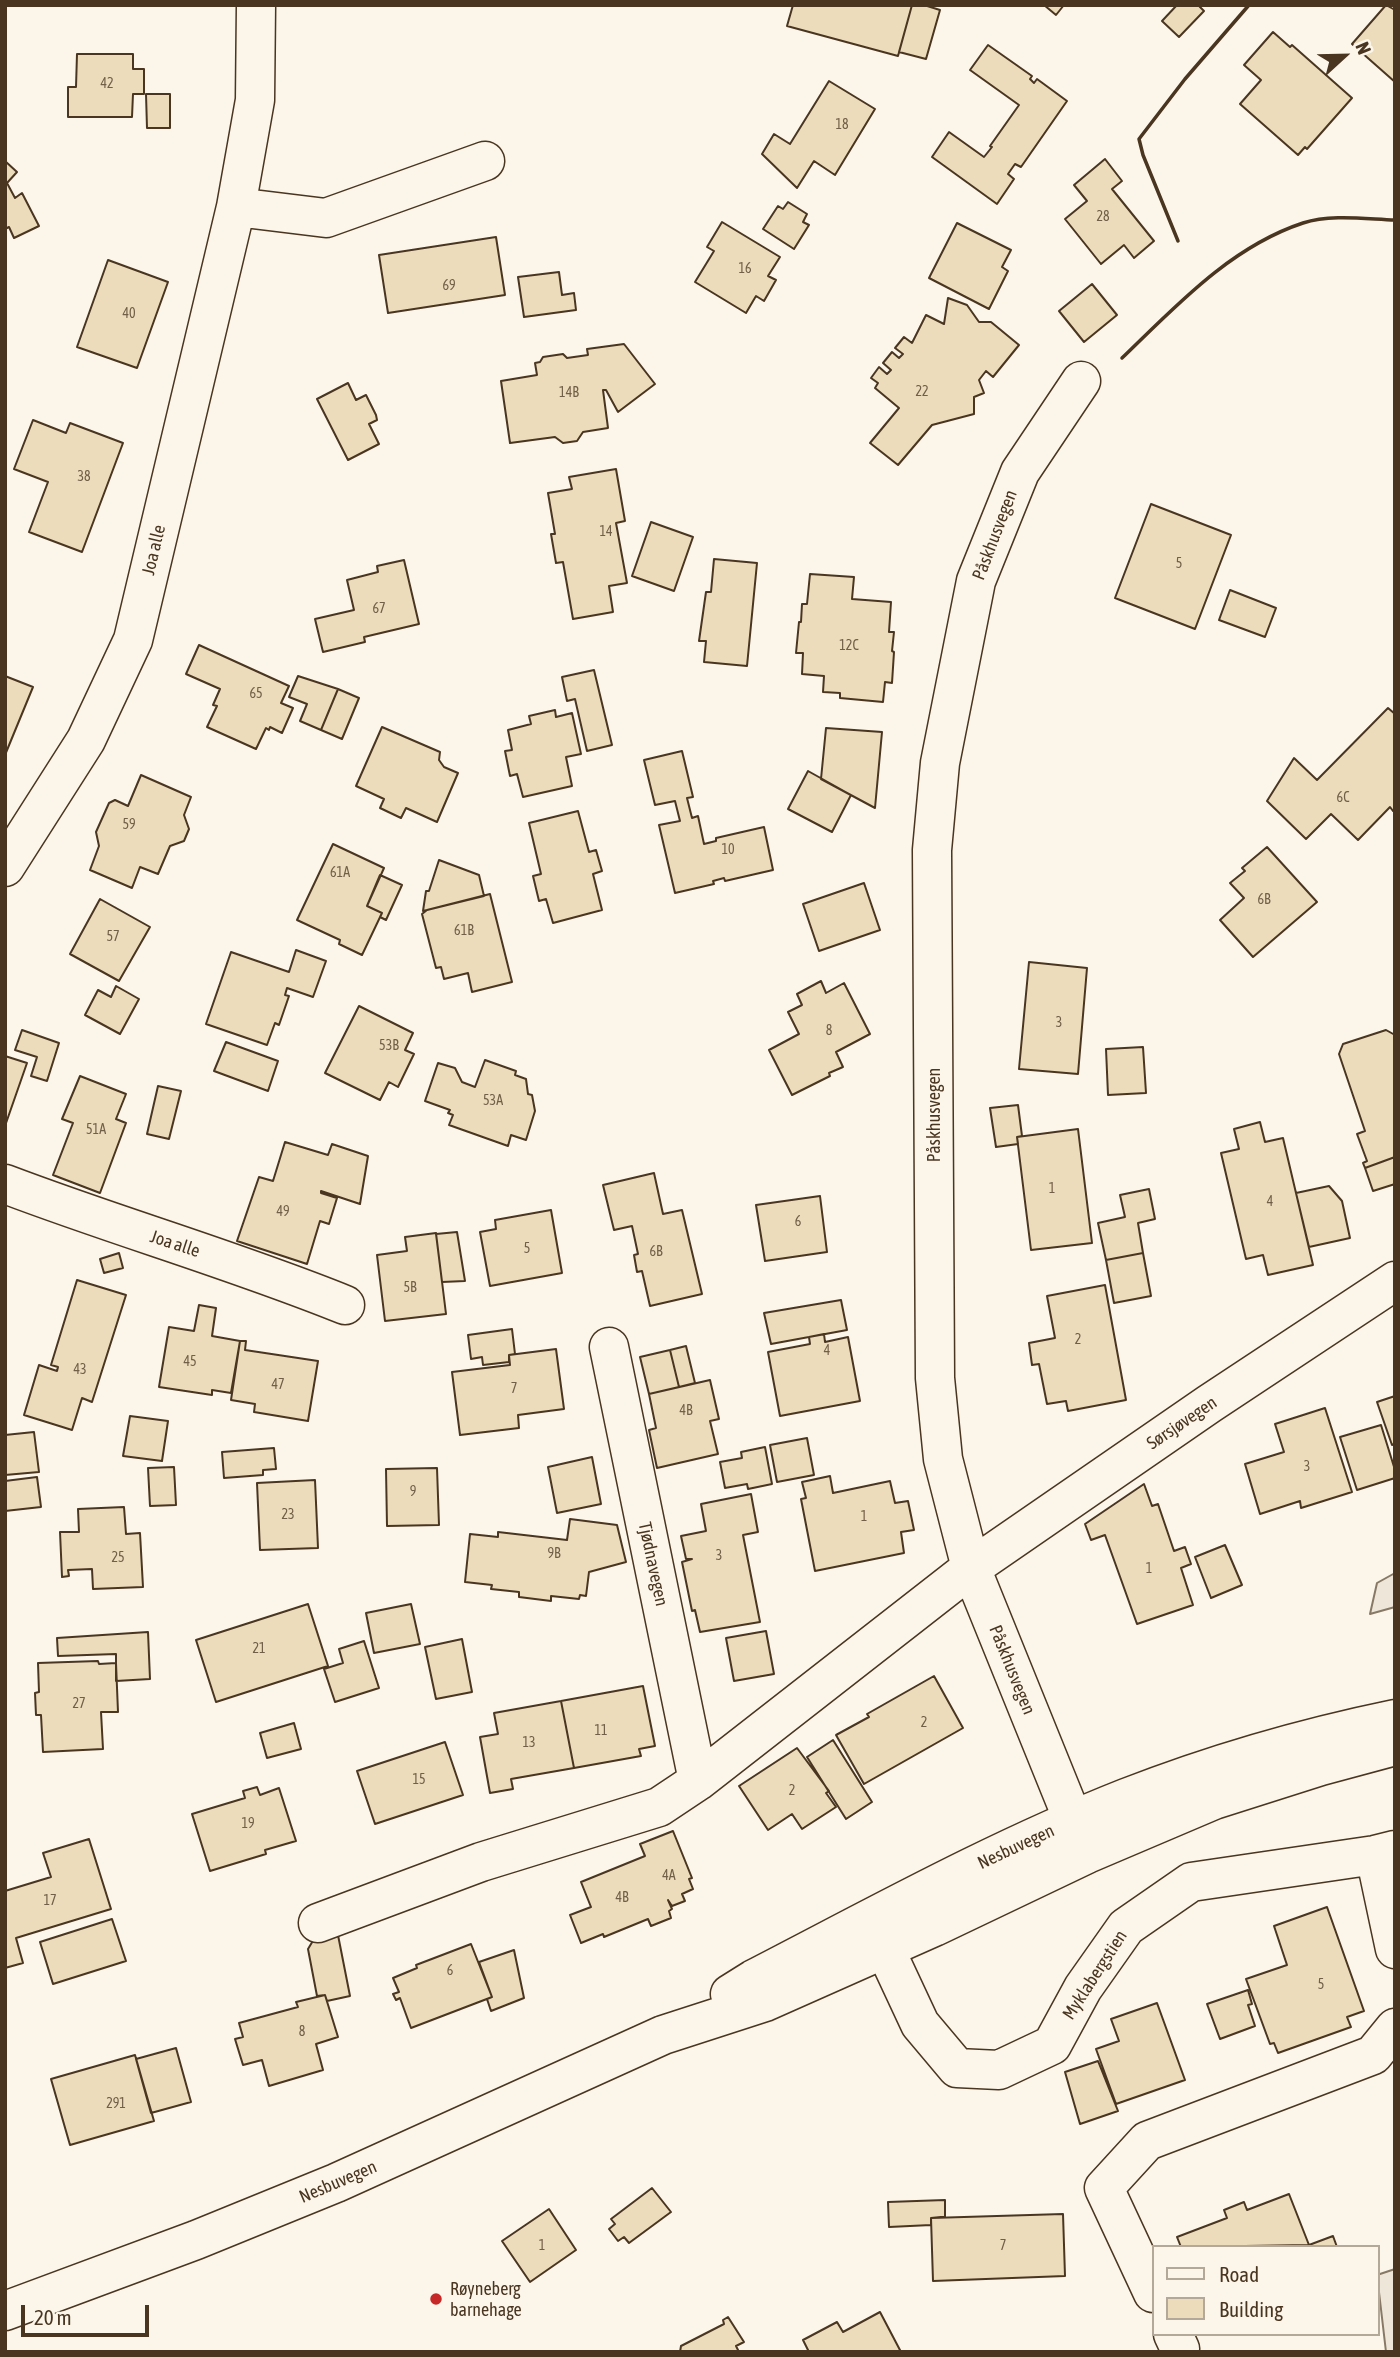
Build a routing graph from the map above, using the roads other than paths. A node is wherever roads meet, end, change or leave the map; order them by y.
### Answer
1 (256, 5) edge
2 (485, 161) dead end
3 (236, 207) junction
4 (1081, 381) dead end
5 (5, 867) edge
6 (5, 1184) edge
7 (1395, 1281) edge
8 (345, 1305) dead end
9 (609, 1347) dead end
10 (971, 1568) junction
11 (1395, 1719) edge
12 (1395, 1746) edge
13 (698, 1781) junction
14 (1081, 1837) junction
15 (1385, 1852) edge
16 (318, 1923) dead end
17 (885, 1949) junction
18 (1395, 1950) edge
19 (1395, 2028) edge
20 (663, 2035) junction
21 (1152, 2291) edge
22 (5, 2311) edge

1 - 3 street, Joa alle
2 - 3 street
3 - 5 street, Joa alle
4 - 10 street, Påskhusvegen
6 - 8 street, Joa alle
7 - 10 street, Sørsjøvegen
9 - 13 street, Tjødnavegen
10 - 13 street
10 - 14 street, Påskhusvegen
11 - 14 street, Nesbuvegen
12 - 14 street, Nesbuvegen
13 - 16 street
14 - 17 street, Nesbuvegen
14 - 20 street, Nesbuvegen
15 - 17 street, Myklabergstien
15 - 18 street, Myklabergstien
17 - 20 street, Nesbuvegen
19 - 21 street
20 - 22 street, Nesbuvegen

